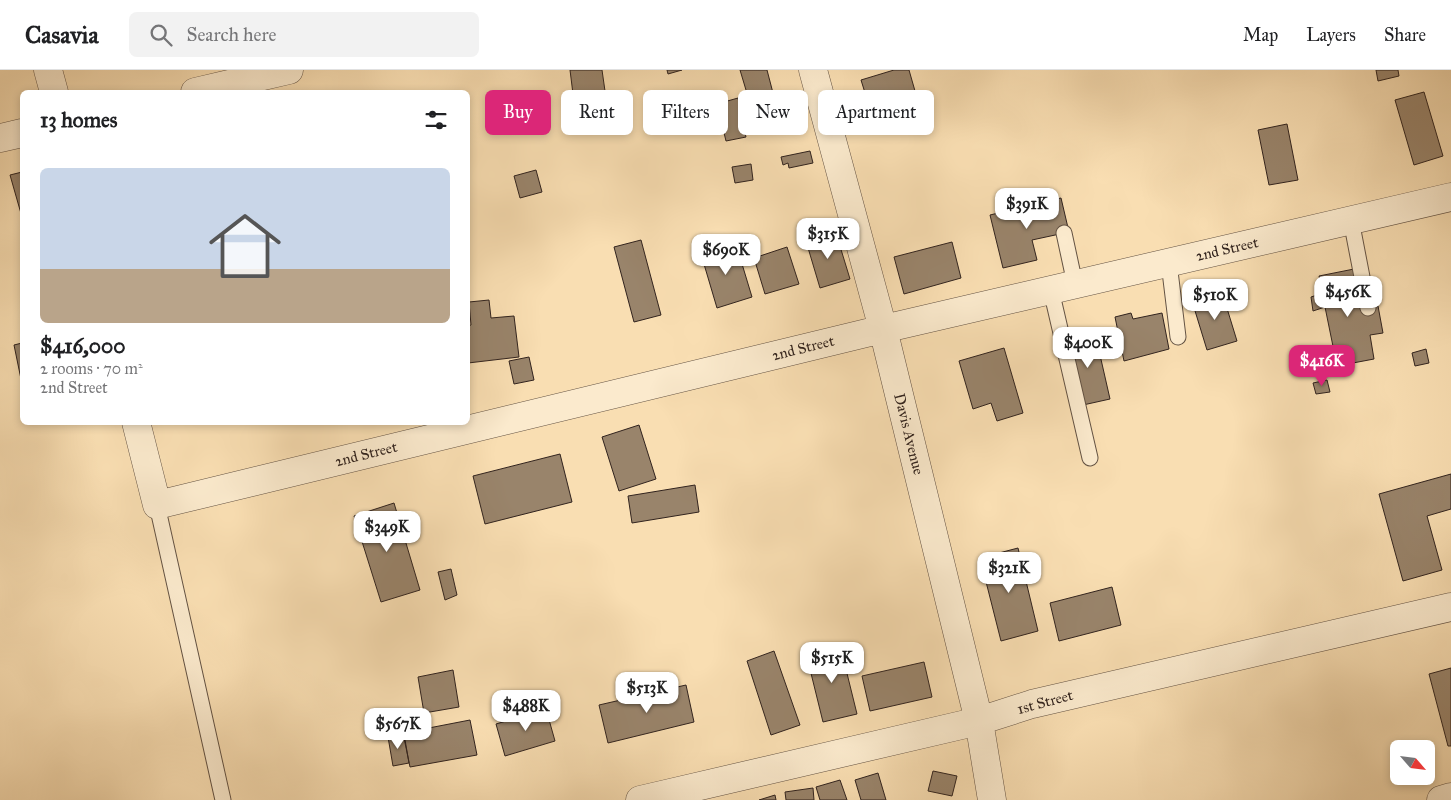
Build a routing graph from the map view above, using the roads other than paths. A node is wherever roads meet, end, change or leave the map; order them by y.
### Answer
1 (48, 70) edge
2 (289, 70) edge
3 (813, 70) edge
4 (53, 90) edge
5 (204, 90) edge
6 (20, 133) edge
7 (0, 138) edge
8 (1451, 197) edge
9 (1351, 220) junction
10 (1064, 234) dead end
11 (1169, 263) junction
12 (1063, 287) junction
13 (1368, 308) dead end
14 (883, 329) junction
15 (1178, 337) dead end
16 (137, 425) edge
17 (1090, 458) dead end
18 (157, 505) junction
19 (1451, 607) edge
20 (979, 721) junction
21 (1451, 797) edge
22 (223, 800) edge
23 (640, 800) edge
24 (992, 800) edge
25 (1441, 800) edge

1 - 4 street
2 - 5 street
3 - 14 street, Davis Avenue
6 - 7 street
8 - 9 street, 2nd Street
9 - 11 street, 2nd Street
9 - 13 lane
10 - 12 lane
11 - 12 street, 2nd Street
11 - 15 lane
12 - 14 street, 2nd Street
12 - 17 lane
14 - 18 street, 2nd Street
14 - 20 street, Davis Avenue
16 - 18 street
18 - 22 lane
19 - 20 street, 1st Street
20 - 23 street, 1st Street
20 - 24 street, Davis Avenue
21 - 25 street

